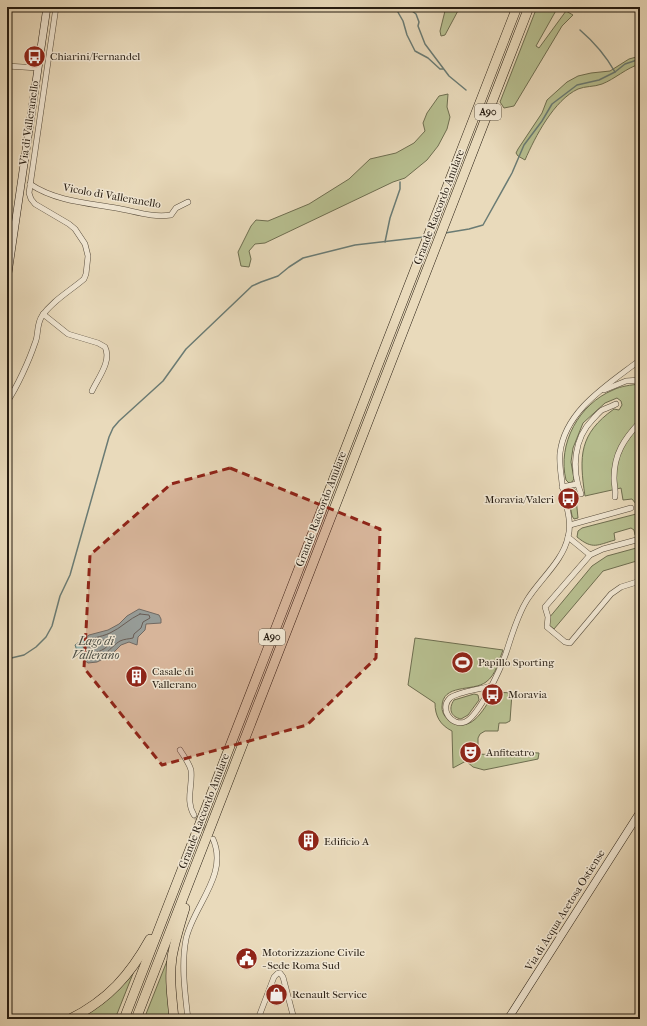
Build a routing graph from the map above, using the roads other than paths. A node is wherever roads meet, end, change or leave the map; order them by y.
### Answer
1 (47, 7) edge
2 (56, 7) edge
3 (517, 7) edge
4 (529, 7) edge
5 (7, 66) edge
6 (38, 68) junction
7 (30, 184) junction
8 (188, 202) dead end
9 (7, 280) edge
10 (43, 314) junction
11 (640, 360) edge
12 (640, 380) edge
13 (92, 391) dead end
14 (598, 393) junction
15 (7, 402) edge
16 (616, 404) dead end
17 (640, 422) edge
18 (577, 484) junction
19 (562, 487) junction
20 (581, 494) dead end
21 (615, 497) dead end
22 (631, 508) dead end
23 (570, 525) junction
24 (568, 537) junction
25 (640, 539) edge
26 (590, 555) junction
27 (640, 581) edge
28 (491, 686) junction
29 (180, 750) dead end
30 (640, 812) edge
31 (194, 815) tunnel mouth
32 (213, 839) tunnel mouth
33 (201, 851) junction
34 (167, 908) junction
35 (70, 1019) edge
36 (124, 1019) edge
37 (136, 1019) edge
38 (174, 1019) edge
39 (188, 1019) edge
40 (258, 1019) edge
41 (294, 1019) edge
42 (508, 1019) edge

1 - 6 street
2 - 7 street, Via di Valleranello
3 - 34 highway, Grande Raccordo Anulare / A90
4 - 33 highway, Grande Raccordo Anulare / A90
5 - 6 street
6 - 9 street
7 - 8 street, Vicolo di Valleranello
7 - 10 street, Via di Valleranello
10 - 13 street
10 - 15 street
11 - 14 street
12 - 14 street
14 - 19 street
16 - 18 street
17 - 21 street
18 - 19 street
18 - 20 street
19 - 23 street
22 - 23 street
23 - 24 street
24 - 26 street
24 - 28 street
25 - 26 street
26 - 27 street
28 - 28 street
29 - 31 street
30 - 42 street, Via di Acqua Acetosa Ostiense
32 - 39 street
33 - 37 highway, Grande Raccordo Anulare / A90
33 - 38 highway
34 - 35 highway
34 - 36 highway, Grande Raccordo Anulare / A90
40 - 41 street

